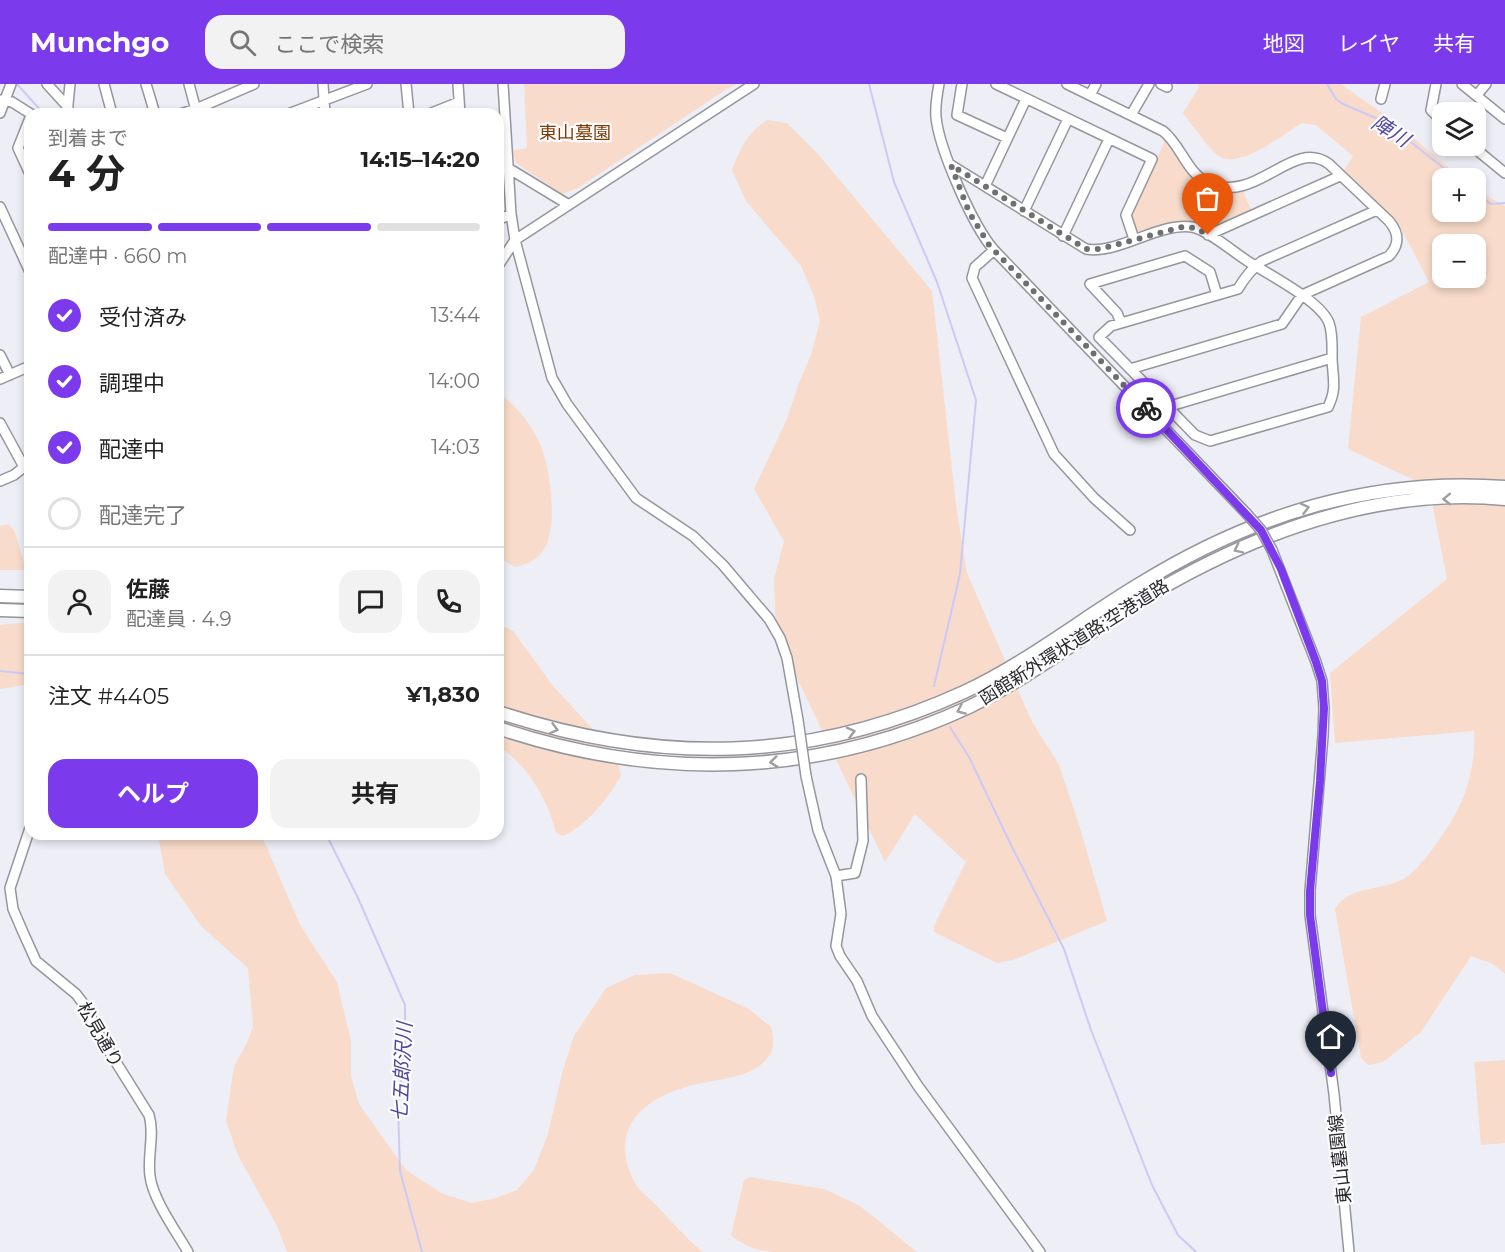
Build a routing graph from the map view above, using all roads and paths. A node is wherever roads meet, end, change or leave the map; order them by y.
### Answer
1 (11, 84) edge
2 (47, 84) edge
3 (70, 84) edge
4 (104, 84) edge
5 (146, 84) edge
6 (189, 84) edge
7 (254, 84) edge
8 (323, 84) edge
9 (367, 84) edge
10 (406, 84) edge
11 (458, 84) edge
12 (503, 84) edge
13 (754, 84) edge
14 (939, 84) edge
15 (962, 84) edge
16 (996, 84) edge
17 (1066, 84) edge
18 (1096, 84) edge
19 (1149, 84) edge
20 (1384, 84) edge
21 (1436, 84) edge
22 (1462, 84) edge
23 (1486, 84) edge
24 (1090, 95) junction
25 (1477, 95) junction
26 (1026, 99) junction
27 (1381, 99) dead end
28 (324, 100) junction
29 (2, 101) edge
30 (459, 102) junction
31 (1433, 102) edge
32 (66, 108) edge
33 (68, 108) edge
34 (110, 108) edge
35 (152, 108) edge
36 (195, 108) edge
37 (204, 108) edge
38 (303, 108) edge
39 (324, 108) edge
40 (408, 108) edge
41 (444, 108) edge
42 (460, 108) edge
43 (24, 111) edge
44 (0, 113) edge
45 (1131, 115) junction
46 (1068, 119) junction
47 (1505, 119) edge
48 (24, 133) edge
49 (1007, 138) junction
50 (1109, 139) junction
51 (1484, 156) edge
52 (24, 161) edge
53 (951, 165) junction
54 (508, 168) junction
55 (1505, 173) edge
56 (1341, 176) junction
57 (985, 186) junction
58 (504, 189) edge
59 (510, 191) junction
60 (569, 205) junction
61 (0, 207) edge
62 (1377, 210) junction
63 (1024, 211) junction
64 (511, 214) junction
65 (504, 217) edge
66 (1208, 235) junction
67 (1063, 236) junction
68 (1134, 239) junction
69 (515, 240) junction
70 (993, 250) junction
71 (504, 257) edge
72 (24, 259) edge
73 (1255, 266) junction
74 (1216, 296) junction
75 (1302, 296) junction
76 (1121, 323) junction
77 (0, 355) edge
78 (1332, 358) junction
79 (24, 369) edge
80 (1130, 369) junction
81 (10, 375) junction
82 (0, 379) edge
83 (1167, 407) junction
84 (1, 426) edge
85 (0, 481) edge
86 (1505, 487) edge
87 (1505, 499) edge
88 (1130, 530) dead end
89 (0, 596) edge
90 (24, 597) edge
91 (0, 610) edge
92 (24, 611) edge
93 (504, 714) edge
94 (504, 730) edge
95 (861, 779) dead end
96 (26, 840) edge
97 (836, 876) junction
98 (188, 1252) edge
99 (1040, 1252) edge
100 (1349, 1252) edge

1 - 29 street
2 - 32 street
3 - 33 street
4 - 34 street
5 - 35 street
6 - 36 street
7 - 37 street
8 - 28 street
9 - 28 street
10 - 40 street
11 - 30 street
12 - 54 street
13 - 60 street
14 - 53 street, 東山墓園線
15 - 49 street
16 - 26 street
17 - 24 street
18 - 24 street
19 - 45 street
20 - 27 street
21 - 31 street
22 - 25 street
23 - 25 street
24 - 45 street
25 - 47 street
26 - 46 street
26 - 49 street
28 - 38 street
28 - 39 street
29 - 43 street
29 - 44 street
30 - 41 street
30 - 42 street
45 - 56 street
46 - 50 street
46 - 63 street
48 - 52 street
49 - 57 street
50 - 67 street
50 - 68 street
51 - 55 street
53 - 57 street
53 - 70 street, 東山墓園線
54 - 59 street
54 - 60 street
56 - 62 street
56 - 66 street
57 - 63 street
58 - 59 street
59 - 64 street
60 - 69 street
61 - 72 street
62 - 73 street
62 - 75 street
63 - 67 street
64 - 65 street
64 - 69 street
66 - 68 street
66 - 73 street
67 - 68 street
69 - 71 street
69 - 97 street, bridge
70 - 88 street
70 - 100 street, 東山墓園線, bridge
73 - 74 street
73 - 75 street
74 - 76 street
74 - 76 street
75 - 78 street
75 - 80 street
76 - 80 street
77 - 81 street
78 - 83 street
78 - 83 street
79 - 81 street
80 - 83 street
81 - 82 street
84 - 85 street
93 -> 86 highway, 函館新外環状道路;空港道路
87 -> 94 highway, 函館新外環状道路;空港道路
89 - 90 highway
91 - 92 highway
95 - 97 street
96 - 98 street, 松見通り
97 - 99 street

